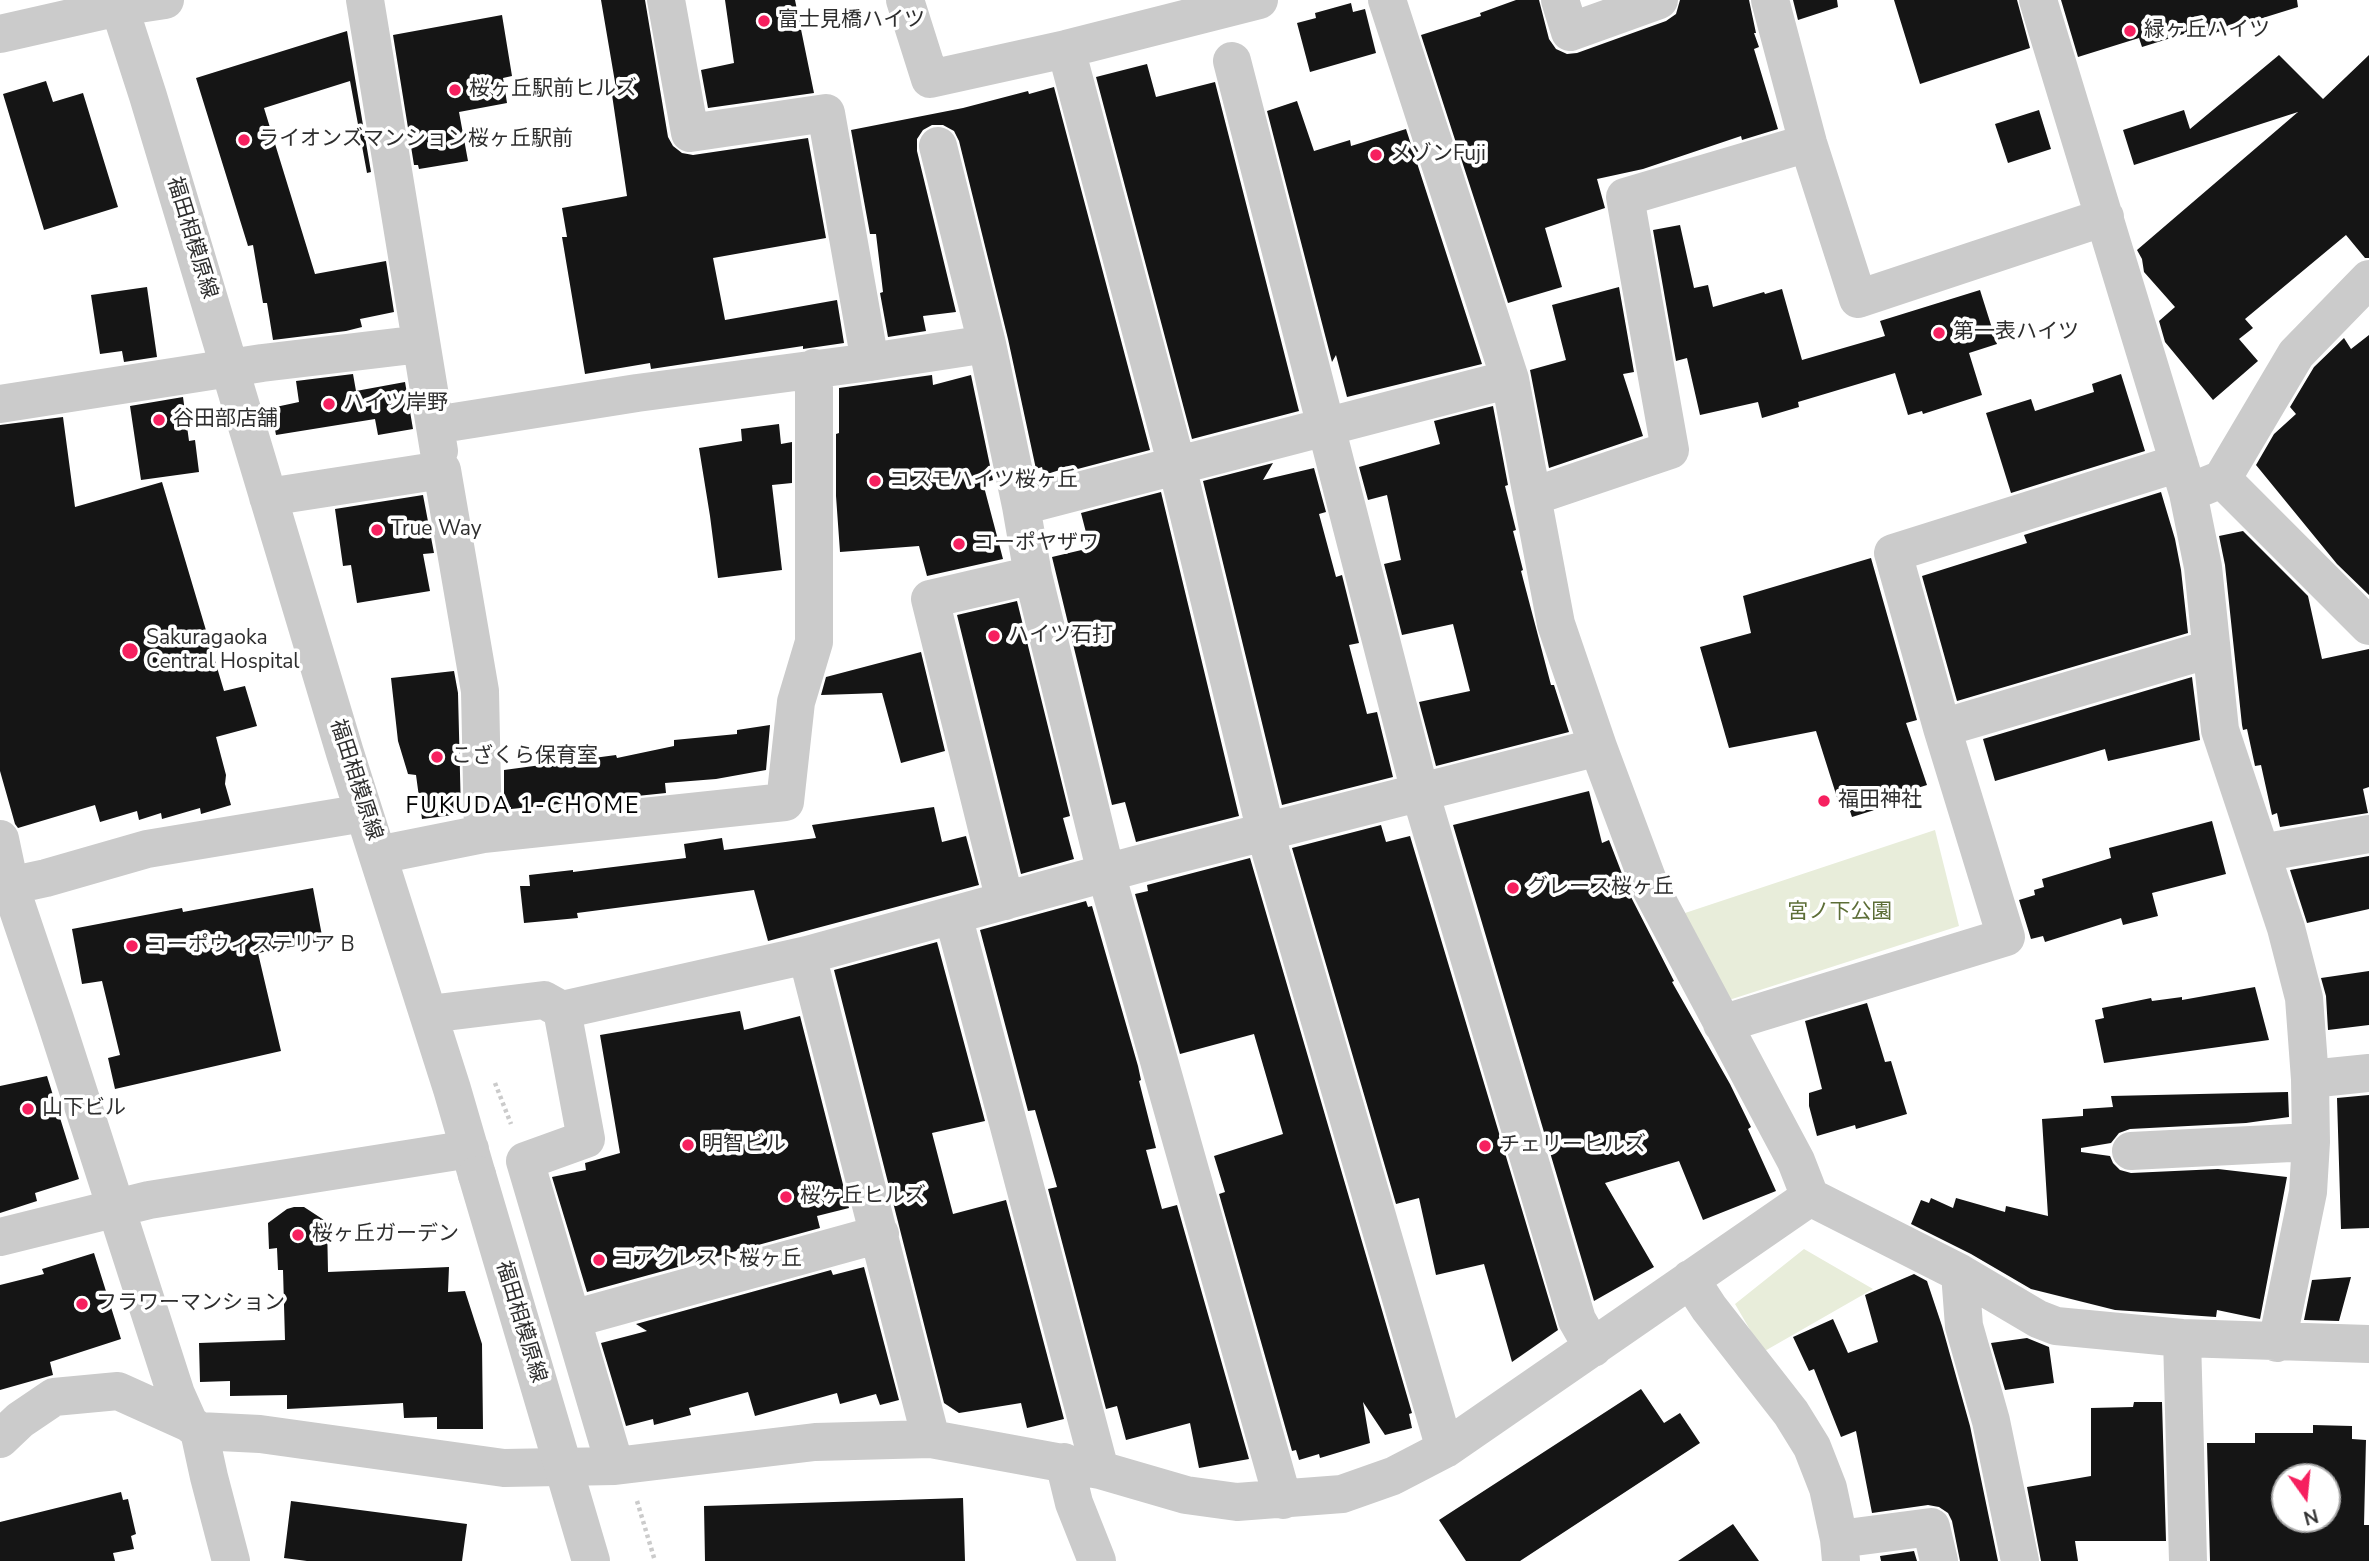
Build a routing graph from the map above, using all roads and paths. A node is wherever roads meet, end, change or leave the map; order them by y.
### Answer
1 (165, 0) edge
2 (365, 0) edge
3 (666, 0) edge
4 (905, 0) edge
5 (1259, 0) edge
6 (1560, 0) edge
7 (1659, 0) edge
8 (1770, 0) edge
9 (2038, 0) edge
10 (1393, 1) edge
11 (118, 4) edge
12 (0, 34) edge
13 (1066, 49) junction
14 (1231, 61) dead end
15 (1808, 143) junction
16 (938, 146) dead end
17 (2105, 216) junction
18 (2369, 279) edge
19 (421, 344) junction
20 (988, 344) junction
21 (870, 362) junction
22 (814, 368) junction
23 (230, 369) junction
24 (1510, 379) junction
25 (0, 404) edge
26 (435, 425) junction
27 (1326, 427) junction
28 (1177, 466) junction
29 (442, 470) junction
30 (2196, 478) junction
31 (1534, 496) junction
32 (268, 497) junction
33 (1021, 506) junction
34 (1033, 575) junction
35 (2369, 626) edge
36 (2210, 649) junction
37 (1942, 728) junction
38 (1598, 747) junction
39 (1420, 792) junction
40 (364, 813) junction
41 (1265, 832) junction
42 (484, 834) junction
43 (2369, 834) edge
44 (0, 839) edge
45 (2261, 853) junction
46 (378, 855) junction
47 (1106, 873) junction
48 (5, 887) edge
49 (1005, 901) junction
50 (953, 915) junction
51 (807, 955) junction
52 (562, 1010) junction
53 (429, 1014) junction
54 (1722, 1024) junction
55 (2369, 1073) edge
56 (490, 1075) dead end
57 (2310, 1079) junction
58 (2311, 1142) junction
59 (2131, 1151) dead end
60 (525, 1161) junction
61 (473, 1162) junction
62 (1810, 1197) junction
63 (115, 1209) junction
64 (880, 1234) junction
65 (0, 1237) edge
66 (1960, 1273) junction
67 (1690, 1279) junction
68 (572, 1319) junction
69 (2182, 1338) junction
70 (2277, 1343) junction
71 (2369, 1345) edge
72 (1593, 1348) junction
73 (194, 1427) junction
74 (932, 1438) junction
75 (0, 1439) edge
76 (1445, 1449) junction
77 (1082, 1466) junction
78 (625, 1481) junction
79 (1283, 1500) junction
80 (1840, 1550) edge
81 (231, 1561) edge
82 (591, 1561) edge
83 (655, 1561) edge
84 (1097, 1561) edge
85 (1938, 1561) edge
86 (2020, 1561) edge
87 (2188, 1561) edge

1 - 11 street
2 - 19 street
3 - 21 street
4 - 13 street
5 - 13 street
6 - 7 street
8 - 15 street
9 - 17 street
10 - 24 street
11 - 12 street
11 - 23 street, 福田相模原線
13 - 28 street
14 - 27 street
15 - 17 street
15 - 31 street
16 - 20 street
17 - 30 street
18 - 30 street
19 - 23 street
19 - 26 street
20 - 21 street
20 - 33 street
21 - 22 street
22 - 26 street
22 - 42 street
23 - 25 street
23 - 32 street, 福田相模原線
24 - 27 street
24 - 31 street
26 - 29 street
27 - 28 street
27 - 39 street
28 - 33 street
28 - 41 street
29 - 32 street
29 - 42 street
30 - 35 street
30 - 36 street
30 - 37 street
31 - 38 street
32 - 40 street, 福田相模原線
33 - 34 street
34 - 47 street
34 - 49 street
36 - 37 street
36 - 45 street
37 - 54 street
38 - 39 street
38 - 54 street
39 - 41 street
39 - 72 street
40 - 46 street, 福田相模原線
40 - 48 street
41 - 47 street
41 - 76 street
42 - 46 street
43 - 45 street
44 - 48 street
45 - 57 street
46 - 53 street, 福田相模原線
47 - 49 street
47 - 79 street
48 - 63 street
49 - 50 street
50 - 51 street
50 - 77 street
51 - 52 street
51 - 64 street
52 - 53 street
52 - 60 street
53 - 61 street, 福田相模原線
54 - 62 street
55 - 57 street
56 - 60 path
57 - 58 street
58 - 59 street
58 - 70 street
60 - 68 street
61 - 63 street
61 - 82 street, 福田相模原線, bridge
62 - 66 street
62 - 67 street
63 - 65 street
63 - 73 street
64 - 68 street
64 - 74 street
66 - 69 street
66 - 86 street
67 - 72 street
67 - 80 street
68 - 78 street
69 - 70 street
69 - 87 street
70 - 71 street
72 - 76 street
73 - 75 street
73 - 78 street
73 - 81 street
74 - 77 street
74 - 78 street
76 - 79 street
77 - 79 street
77 - 84 street
78 - 83 path
80 - 85 street

